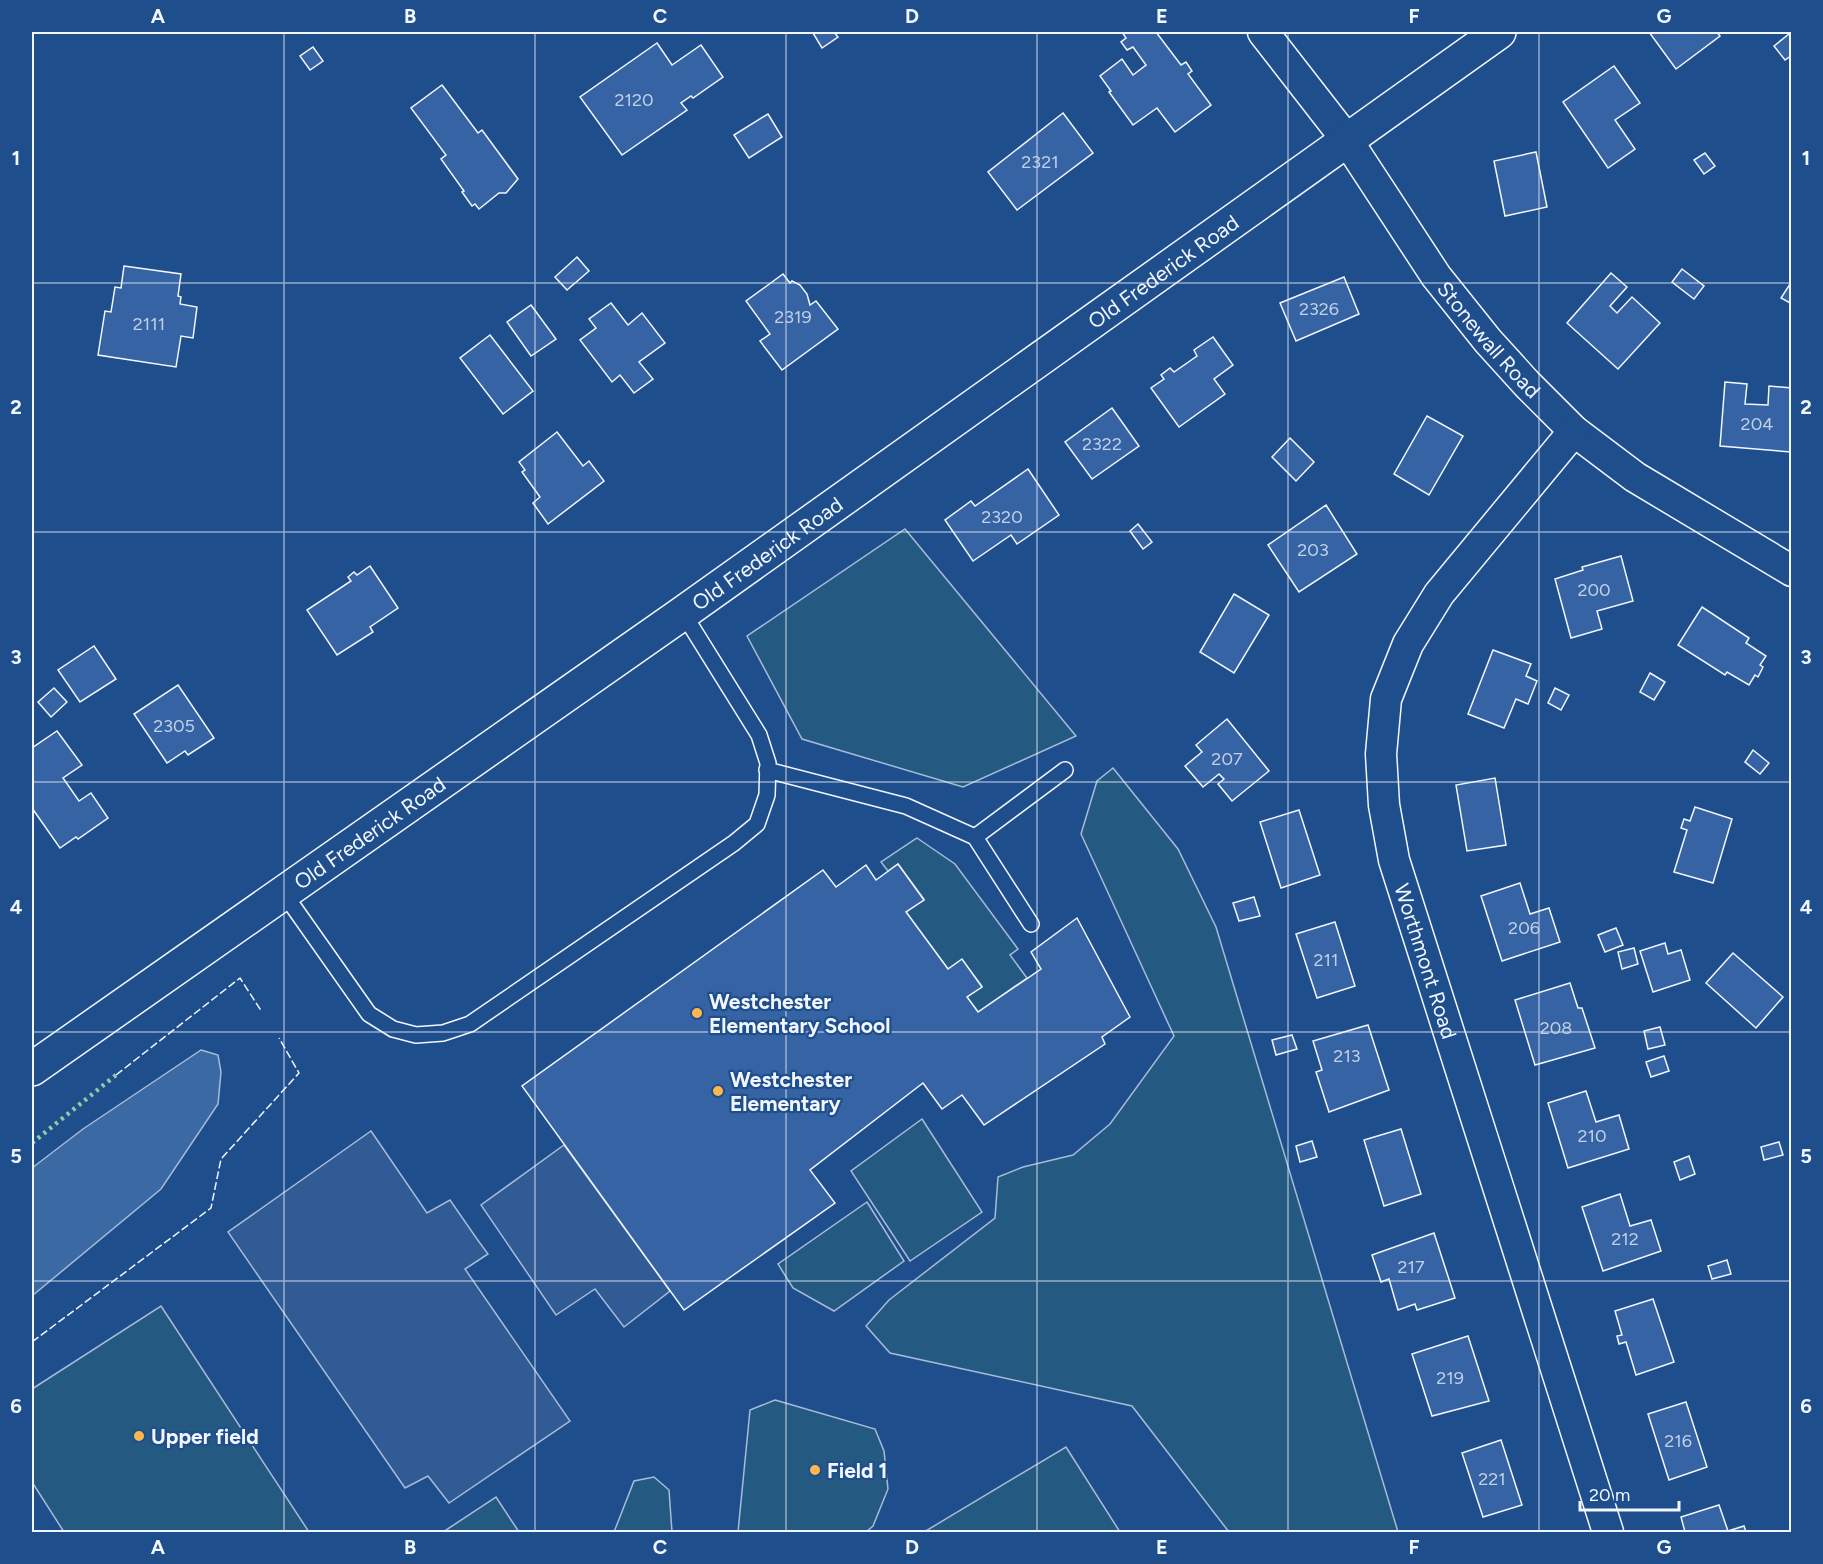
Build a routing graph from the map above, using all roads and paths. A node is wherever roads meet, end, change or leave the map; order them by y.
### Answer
1 (1263, 32) edge
2 (1499, 32) edge
3 (1347, 140) junction
4 (1574, 431) junction
5 (1791, 572) edge
6 (683, 613) junction
7 (767, 770) junction
8 (1065, 770) dead end
9 (975, 837) junction
10 (282, 891) junction
11 (1031, 924) dead end
12 (32, 1069) edge
13 (1608, 1533) edge

1 - 3 street, Stonewall Road
2 - 3 street, Old Frederick Road
3 - 4 street, Stonewall Road
3 - 6 street, Old Frederick Road
4 - 5 street, Stonewall Road
4 - 13 street, Worthmont Road
6 - 7 lane
6 - 10 street, Old Frederick Road
7 - 9 lane
7 - 10 lane
8 - 9 lane
9 - 11 lane
10 - 12 street, Old Frederick Road

